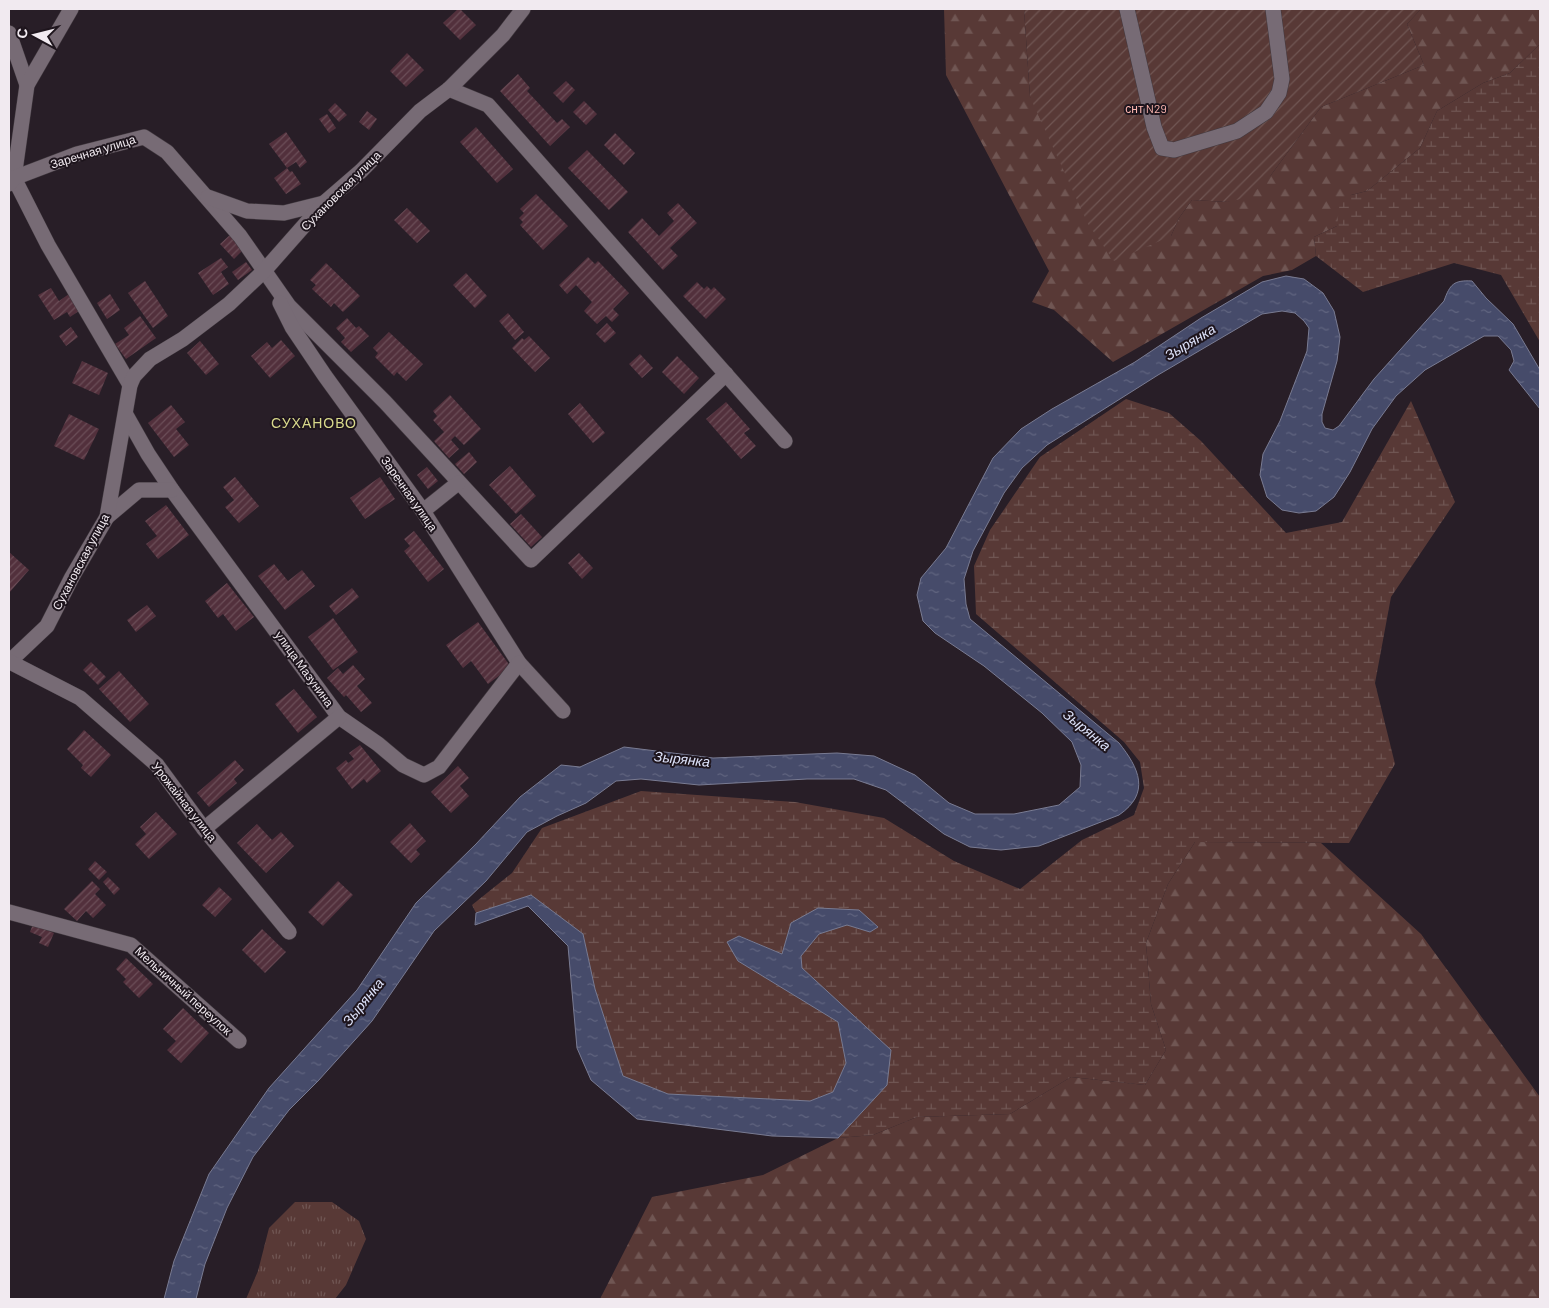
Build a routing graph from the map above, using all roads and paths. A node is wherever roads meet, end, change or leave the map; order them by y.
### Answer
1 (71, 9) edge
2 (523, 9) edge
3 (1127, 9) edge
4 (1273, 9) edge
5 (9, 33) edge
6 (27, 85) junction
7 (449, 88) junction
8 (11, 181) edge
9 (206, 197) junction
10 (324, 203) junction
11 (264, 270) junction
12 (726, 374) junction
13 (130, 385) junction
14 (126, 415) junction
15 (785, 441) dead end
16 (458, 483) junction
17 (172, 490) junction
18 (423, 511) junction
19 (106, 518) junction
20 (9, 662) edge
21 (519, 663) junction
22 (563, 711) dead end
23 (339, 717) junction
24 (204, 829) junction
25 (9, 912) edge
26 (289, 932) dead end
27 (239, 1041) dead end

1 - 6 street
2 - 7 street, Сухановская улица
3 - 4 street
5 - 6 street
6 - 8 street
7 - 10 street, Сухановская улица
7 - 12 street
8 - 9 street, Заречная улица
8 - 13 street
9 - 10 street
9 - 11 street, Заречная улица
10 - 11 street, Сухановская улица
11 - 13 street, Сухановская улица
11 - 16 street, Заречная улица
11 - 18 street, Заречная улица
12 - 15 street
12 - 16 street, Заречная улица
13 - 14 street, Сухановская улица
14 - 17 street, улица Мазунина
14 - 19 street, Сухановская улица
16 - 18 street
17 - 19 street
17 - 23 street, улица Мазунина
18 - 21 street, Заречная улица
19 - 20 street, Сухановская улица
20 - 24 street, Урожайная улица
21 - 22 street, Заречная улица
21 - 23 street, улица Мазунина
23 - 24 street
24 - 26 street, Урожайная улица
25 - 27 street, Мельничный переулок

